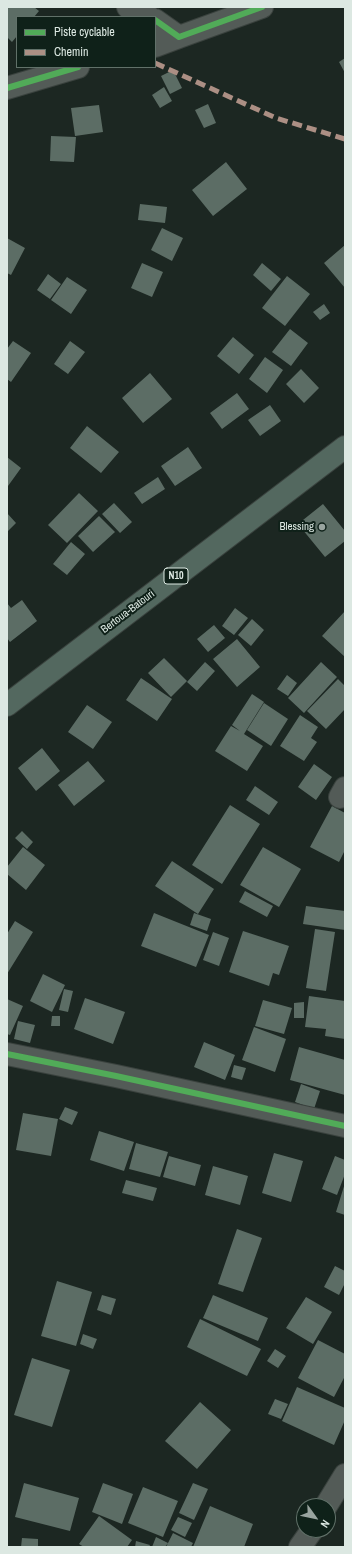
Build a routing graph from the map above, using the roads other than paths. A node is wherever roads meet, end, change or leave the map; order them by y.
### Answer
1 (128, 7) edge
2 (262, 7) edge
3 (147, 16) edge
4 (156, 21) edge
5 (179, 37) junction
6 (156, 46) edge
7 (75, 68) edge
8 (7, 88) edge
9 (345, 446) edge
10 (7, 705) edge
11 (7, 1054) edge
12 (345, 1126) edge
13 (345, 1475) edge
14 (331, 1498) edge
15 (306, 1538) edge
16 (300, 1547) edge

1 - 3 street
2 - 5 street
4 - 5 street
5 - 6 street
7 - 8 street
9 - 10 highway, Bertoua-Batouri / N10
11 - 12 street
13 - 14 street
15 - 16 street

